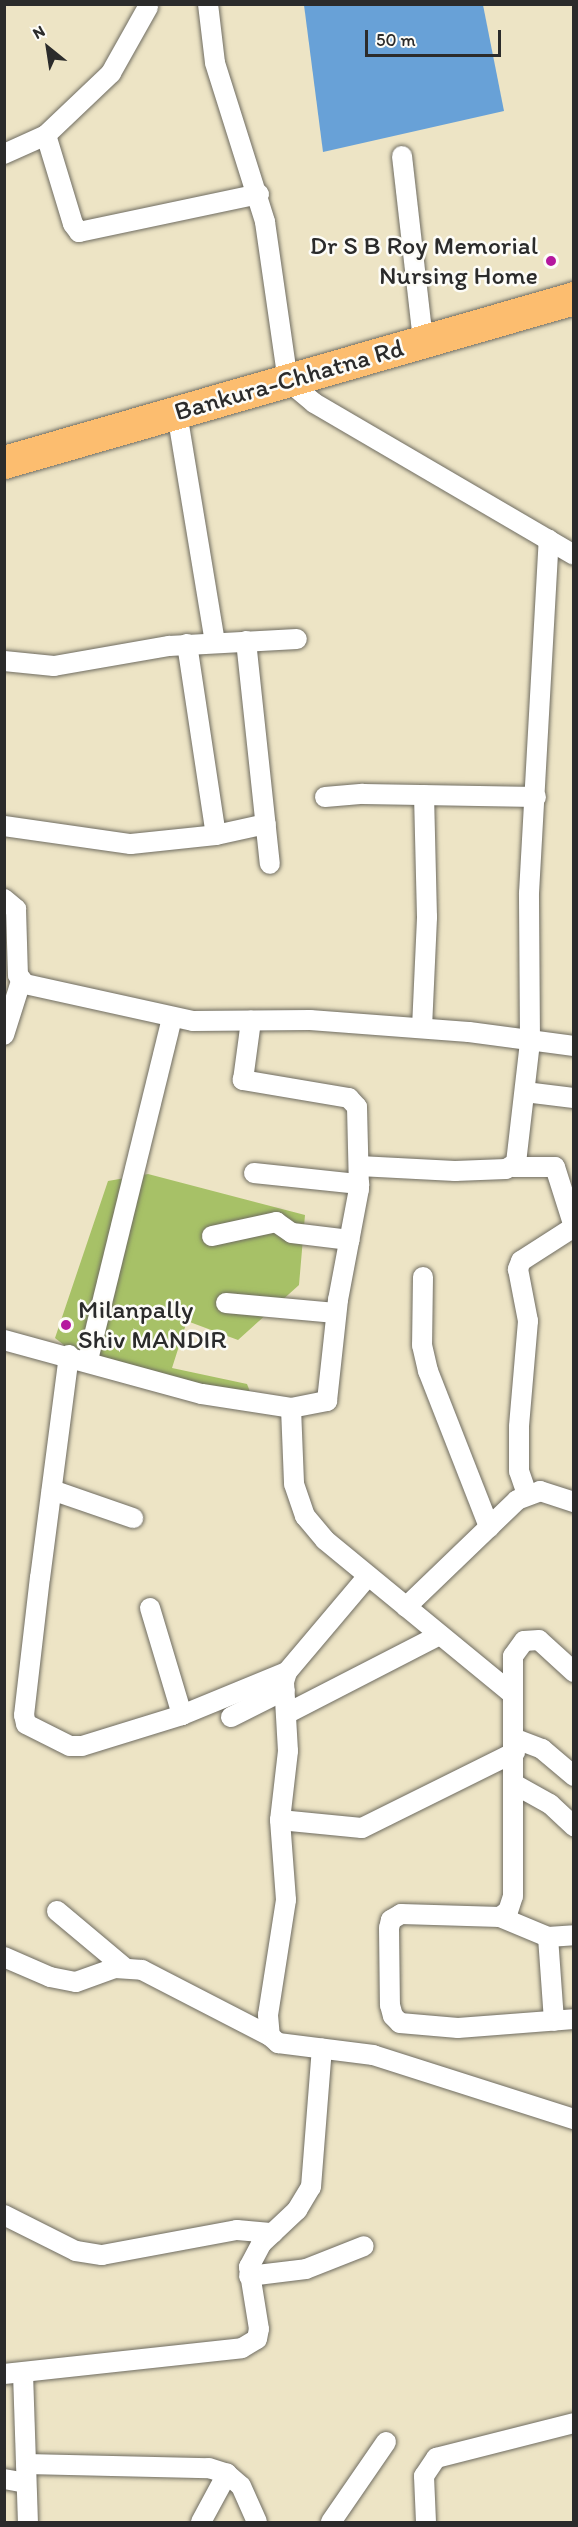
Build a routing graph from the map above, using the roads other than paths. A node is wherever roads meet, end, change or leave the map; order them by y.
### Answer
1 (208, 4) edge
2 (148, 7) dead end
3 (46, 135) junction
4 (4, 154) edge
5 (402, 156) dead end
6 (259, 194) junction
7 (573, 298) edge
8 (423, 341) junction
9 (288, 381) junction
10 (177, 413) junction
11 (4, 462) edge
12 (549, 540) junction
13 (573, 555) edge
14 (297, 639) dead end
15 (246, 641) junction
16 (215, 642) junction
17 (187, 644) junction
18 (4, 661) edge
19 (424, 795) junction
20 (325, 797) dead end
21 (536, 797) junction
22 (266, 824) junction
23 (4, 826) edge
24 (216, 835) junction
25 (270, 864) dead end
26 (4, 899) edge
27 (21, 981) junction
28 (172, 1018) junction
29 (251, 1021) junction
30 (422, 1028) junction
31 (4, 1035) edge
32 (530, 1042) junction
33 (573, 1046) edge
34 (525, 1092) junction
35 (573, 1098) edge
36 (513, 1167) junction
37 (254, 1173) dead end
38 (359, 1175) junction
39 (212, 1236) dead end
40 (350, 1240) junction
41 (423, 1277) dead end
42 (226, 1303) dead end
43 (336, 1312) junction
44 (4, 1340) edge
45 (78, 1358) junction
46 (291, 1408) junction
47 (52, 1490) junction
48 (527, 1494) junction
49 (573, 1502) edge
50 (133, 1518) dead end
51 (489, 1527) junction
52 (368, 1576) junction
53 (406, 1607) junction
54 (150, 1608) dead end
55 (440, 1635) junction
56 (573, 1672) edge
57 (286, 1681) junction
58 (510, 1692) junction
59 (286, 1714) junction
60 (182, 1715) junction
61 (231, 1717) dead end
62 (515, 1745) junction
63 (573, 1776) edge
64 (514, 1784) junction
65 (280, 1820) junction
66 (573, 1826) edge
67 (57, 1911) dead end
68 (500, 1917) junction
69 (573, 1935) edge
70 (549, 1937) junction
71 (4, 1957) edge
72 (124, 1967) junction
73 (564, 2020) edge
74 (270, 2036) junction
75 (322, 2048) junction
76 (573, 2119) edge
77 (4, 2215) edge
78 (273, 2233) junction
79 (364, 2246) dead end
80 (249, 2276) junction
81 (14, 2374) edge
82 (573, 2423) edge
83 (386, 2442) dead end
84 (26, 2474) junction
85 (227, 2474) junction
86 (4, 2479) edge
87 (28, 2523) edge
88 (201, 2523) edge
89 (257, 2523) edge
90 (331, 2523) edge
91 (426, 2523) edge

1 - 6 street
2 - 3 street
3 - 4 street
3 - 6 street
5 - 8 street
6 - 9 street
7 - 8 highway, Bankura-Chhatna Rd
8 - 9 highway, Bankura-Chhatna Rd
9 - 10 highway, Bankura-Chhatna Rd
9 - 12 street
10 - 11 highway, Bankura-Chhatna Rd
10 - 16 street
12 - 13 street
12 - 21 street
14 - 15 street
15 - 16 street
15 - 22 street
16 - 17 street
17 - 18 street
17 - 24 street
19 - 20 street
19 - 21 street
19 - 30 street
21 - 32 street
22 - 24 street
22 - 25 street
23 - 24 street
26 - 27 street
27 - 28 street
27 - 31 street
28 - 29 street
28 - 45 street
29 - 30 street
29 - 38 street
30 - 32 street
32 - 33 street
32 - 34 street
34 - 35 street
34 - 36 street
36 - 38 street
36 - 48 street
37 - 38 street
38 - 40 street
39 - 40 street
40 - 43 street
41 - 51 street
42 - 43 street
43 - 46 street
44 - 45 street
45 - 46 street
45 - 47 street
46 - 52 street
47 - 50 street
47 - 60 street
48 - 49 street
48 - 51 street
51 - 53 street
52 - 53 street
52 - 57 street
53 - 55 street
54 - 60 street
55 - 58 street
55 - 59 street
56 - 58 street
57 - 59 street
57 - 60 street
57 - 61 street
58 - 62 street
59 - 65 street
62 - 63 street
62 - 64 street
62 - 65 street
64 - 66 street
64 - 68 street
65 - 74 street
67 - 72 street
68 - 70 street
68 - 73 street
69 - 70 street
70 - 73 street
71 - 72 street
72 - 74 street
74 - 75 street
75 - 76 street
75 - 78 street
77 - 78 street
78 - 80 street
79 - 80 street
80 - 81 street
81 - 84 street
82 - 91 street
83 - 90 street
84 - 85 street
84 - 86 street
84 - 87 street
85 - 88 street
85 - 89 street

